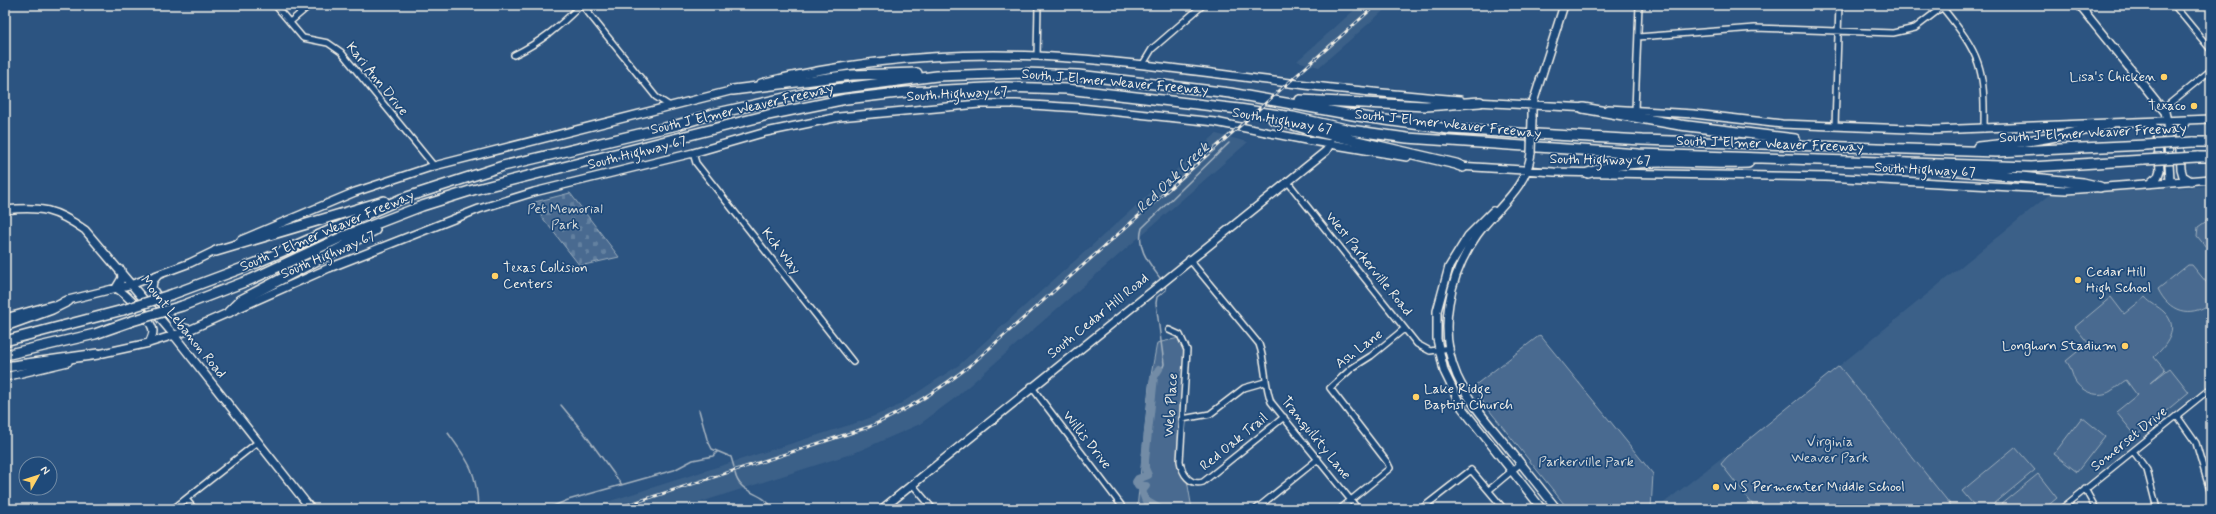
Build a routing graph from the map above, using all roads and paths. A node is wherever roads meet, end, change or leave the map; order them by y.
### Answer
1 (275, 5) edge
2 (310, 5) edge
3 (582, 5) edge
4 (593, 5) edge
5 (1038, 5) edge
6 (1203, 5) edge
7 (1564, 5) edge
8 (1639, 5) edge
9 (1839, 5) edge
10 (2079, 5) edge
11 (2174, 5) edge
12 (1944, 6) edge
13 (587, 10) junction
14 (290, 22) junction
15 (1838, 33) junction
16 (1638, 37) junction
17 (2211, 50) edge
18 (514, 55) dead end
19 (1037, 56) junction
20 (1143, 64) junction
21 (2211, 70) edge
22 (937, 76) junction
23 (1539, 81) junction
24 (2143, 85) junction
25 (733, 90) junction
26 (656, 97) junction
27 (1282, 101) junction
28 (1480, 102) junction
29 (1520, 105) junction
30 (672, 106) junction
31 (1532, 106) junction
32 (1545, 107) junction
33 (1583, 108) junction
34 (1239, 109) junction
35 (2163, 109) junction
36 (655, 110) junction
37 (1635, 110) junction
38 (2211, 119) edge
39 (2187, 120) junction
40 (2167, 121) junction
41 (2147, 122) junction
42 (2109, 124) junction
43 (1835, 126) junction
44 (1984, 129) junction
45 (2211, 142) edge
46 (1331, 143) junction
47 (1849, 147) junction
48 (1948, 151) junction
49 (693, 152) junction
50 (2211, 157) edge
51 (1794, 158) junction
52 (1910, 162) junction
53 (434, 166) junction
54 (1463, 167) junction
55 (1527, 171) junction
56 (1588, 173) junction
57 (2211, 180) edge
58 (2191, 181) junction
59 (1287, 182) junction
60 (2170, 182) junction
61 (2150, 183) junction
62 (2100, 187) junction
63 (401, 199) junction
64 (1505, 203) junction
65 (422, 206) junction
66 (5, 210) edge
67 (216, 250) junction
68 (1189, 259) junction
69 (121, 270) junction
70 (158, 275) junction
71 (133, 284) junction
72 (116, 288) junction
73 (68, 300) junction
74 (229, 312) junction
75 (5, 318) edge
76 (5, 326) edge
77 (191, 329) junction
78 (1404, 329) junction
79 (1169, 330) dead end
80 (173, 334) junction
81 (5, 341) edge
82 (149, 343) junction
83 (1450, 348) junction
84 (1439, 350) junction
85 (98, 354) junction
86 (5, 355) edge
87 (853, 362) dead end
88 (5, 368) edge
89 (5, 377) edge
90 (1265, 382) junction
91 (1032, 386) junction
92 (2211, 388) edge
93 (1479, 414) junction
94 (2177, 416) junction
95 (1284, 417) junction
96 (1182, 419) junction
97 (1471, 420) junction
98 (258, 442) junction
99 (2134, 450) junction
100 (1318, 459) junction
101 (1520, 464) junction
102 (1512, 471) junction
103 (912, 484) junction
104 (1197, 484) joint
105 (2085, 489) junction
106 (1489, 490) junction
107 (2211, 494) edge
108 (186, 499) junction
109 (1351, 500) junction
110 (173, 509) edge
111 (194, 509) edge
112 (311, 509) edge
113 (882, 509) edge
114 (933, 509) edge
115 (1122, 509) edge
116 (1256, 509) edge
117 (1340, 509) edge
118 (1358, 509) edge
119 (1421, 509) edge
120 (1504, 509) edge
121 (1542, 509) edge
122 (1557, 509) edge
123 (2061, 509) edge
124 (2096, 509) edge
125 (2157, 509) edge

1 - 14 street, Kari Ann Drive
2 - 14 street
3 - 13 street
3 - 18 street
4 - 13 street
5 - 19 street
6 - 20 street
7 - 23 main road
8 - 16 street
9 - 15 street
10 - 24 main road
11 - 17 street
12 - 15 street
12 - 44 street
13 - 26 street
14 - 53 street, Kari Ann Drive
15 - 16 street
15 - 43 street
16 - 37 street
19 - 20 main road
19 - 25 main road
20 - 28 main road
21 - 35 street
22 - 25 highway
22 - 27 highway, South J Elmer Weaver Freeway
22 - 63 highway, South J Elmer Weaver Freeway
23 - 29 main road
23 - 31 main road
23 - 32 main road
24 - 35 main road
24 - 41 main road
25 - 30 main road
26 - 30 street
26 - 36 street
27 - 28 highway
27 - 47 highway, South J Elmer Weaver Freeway
28 - 29 main road
29 - 31 main road
30 - 36 main road
31 - 32 main road
31 - 55 main road, bridge
32 - 33 main road
33 - 37 main road
33 - 47 highway
34 - 51 highway, South J Elmer Weaver Freeway
34 - 54 highway
34 - 65 highway, South J Elmer Weaver Freeway
35 - 40 main road
36 - 53 main road
37 - 43 main road
38 - 39 main road
39 - 40 main road
39 - 58 main road
40 - 41 main road
40 - 60 main road
41 - 42 main road
41 - 61 main road
42 - 44 main road
42 - 48 highway
43 - 44 main road
45 - 48 highway, South J Elmer Weaver Freeway, bridge
46 - 49 main road, South Highway 67
46 - 54 main road, South Highway 67
46 - 59 main road, South Cedar Hill Road
47 - 48 highway, South J Elmer Weaver Freeway
49 - 74 main road, South Highway 67
49 - 87 street, Kck Way
50 - 52 highway, South J Elmer Weaver Freeway, bridge
51 - 52 highway, South J Elmer Weaver Freeway
51 - 56 highway
52 - 62 highway
53 - 67 main road
54 - 55 main road, South Highway 67
55 - 56 main road, South Highway 67
55 - 64 main road
56 - 62 main road, South Highway 67
57 - 58 main road, South Highway 67
58 - 60 main road, South Highway 67
59 - 68 main road, South Cedar Hill Road
59 - 78 street, West Parkerville Road
60 - 61 main road, South Highway 67
61 - 62 main road, South Highway 67
63 - 67 highway
63 - 81 highway, South J Elmer Weaver Freeway, bridge
64 - 83 main road
64 - 84 main road
65 - 74 highway
65 - 86 highway, South J Elmer Weaver Freeway, bridge
66 - 69 main road, Mount Lebanon Road
67 - 70 main road
68 - 90 street, Tranquility Lane
68 - 91 main road, South Cedar Hill Road
69 - 71 main road, Mount Lebanon Road
69 - 72 main road
70 - 71 main road
70 - 77 main road
71 - 72 main road
71 - 80 main road, Mount Lebanon Road
72 - 73 main road
72 - 82 main road
73 - 75 main road
73 - 76 highway
74 - 77 main road, South Highway 67
77 - 80 main road, South Highway 67
78 - 84 street, West Parkerville Road
78 - 109 street, Ash Lane
79 - 96 street, Web Place
80 - 82 main road, South Highway 67
80 - 98 main road, Mount Lebanon Road
82 - 85 main road, South Highway 67
83 - 84 street, West Parkerville Road
83 - 93 main road
84 - 97 main road
85 - 88 highway
85 - 89 main road, South Highway 67
90 - 95 street, Tranquility Lane
90 - 96 street
91 - 103 main road, South Cedar Hill Road
91 - 115 street, Willis Drive
92 - 94 street, Somerset Drive
93 - 97 main road
93 - 101 main road
94 - 99 street, Somerset Drive
94 - 107 street
95 - 100 street, Tranquility Lane
95 - 104 street, Red Oak Trail
96 - 104 street, Web Place
97 - 102 main road
98 - 108 street
98 - 112 main road, Mount Lebanon Road
99 - 105 street, Somerset Drive
99 - 125 street
100 - 109 street, Tranquility Lane
100 - 116 street
101 - 102 street
101 - 122 main road
102 - 106 street
102 - 121 main road
103 - 113 main road, South Cedar Hill Road
103 - 114 street
105 - 123 street, Somerset Drive
105 - 124 street
106 - 119 street
106 - 120 street
108 - 110 street
108 - 111 street
109 - 117 street
109 - 118 street, Tranquility Lane

